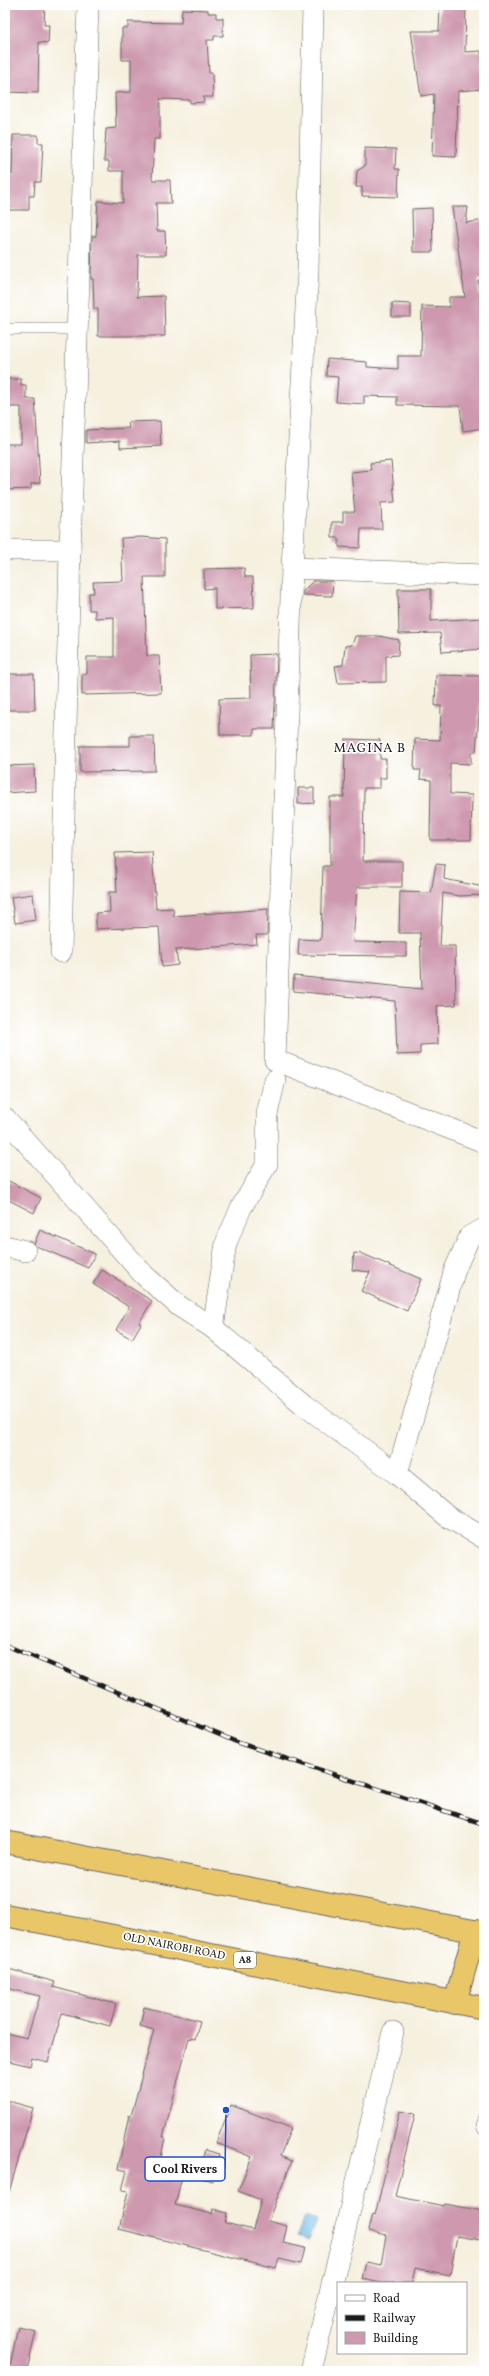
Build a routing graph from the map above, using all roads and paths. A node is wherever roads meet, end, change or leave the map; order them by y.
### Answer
1 (88, 5) edge
2 (313, 5) edge
3 (5, 329) edge
4 (77, 329) junction
5 (5, 550) edge
6 (70, 550) junction
7 (292, 568) junction
8 (484, 575) edge
9 (61, 952) dead end
10 (275, 1080) dead end
11 (5, 1118) edge
12 (484, 1142) edge
13 (484, 1229) edge
14 (213, 1328) junction
15 (397, 1474) junction
16 (484, 1538) edge
17 (5, 1842) edge
18 (5, 1914) edge
19 (479, 1932) edge
20 (455, 2003) junction
21 (484, 2008) edge
22 (393, 2032) dead end
23 (484, 2118) edge
24 (484, 2130) edge
25 (311, 2371) edge

1 - 4 street
2 - 7 street
3 - 4 lane
4 - 6 street
5 - 6 street
6 - 9 street
7 - 8 street
7 - 12 street
10 - 14 street
11 - 14 street
13 - 15 street
14 - 15 street
15 - 16 street
17 - 19 highway
18 - 20 highway, OLD NAIROBI ROAD / A8
19 - 20 highway
20 - 21 highway, OLD NAIROBI ROAD / A8
22 - 25 street
23 - 24 lane

